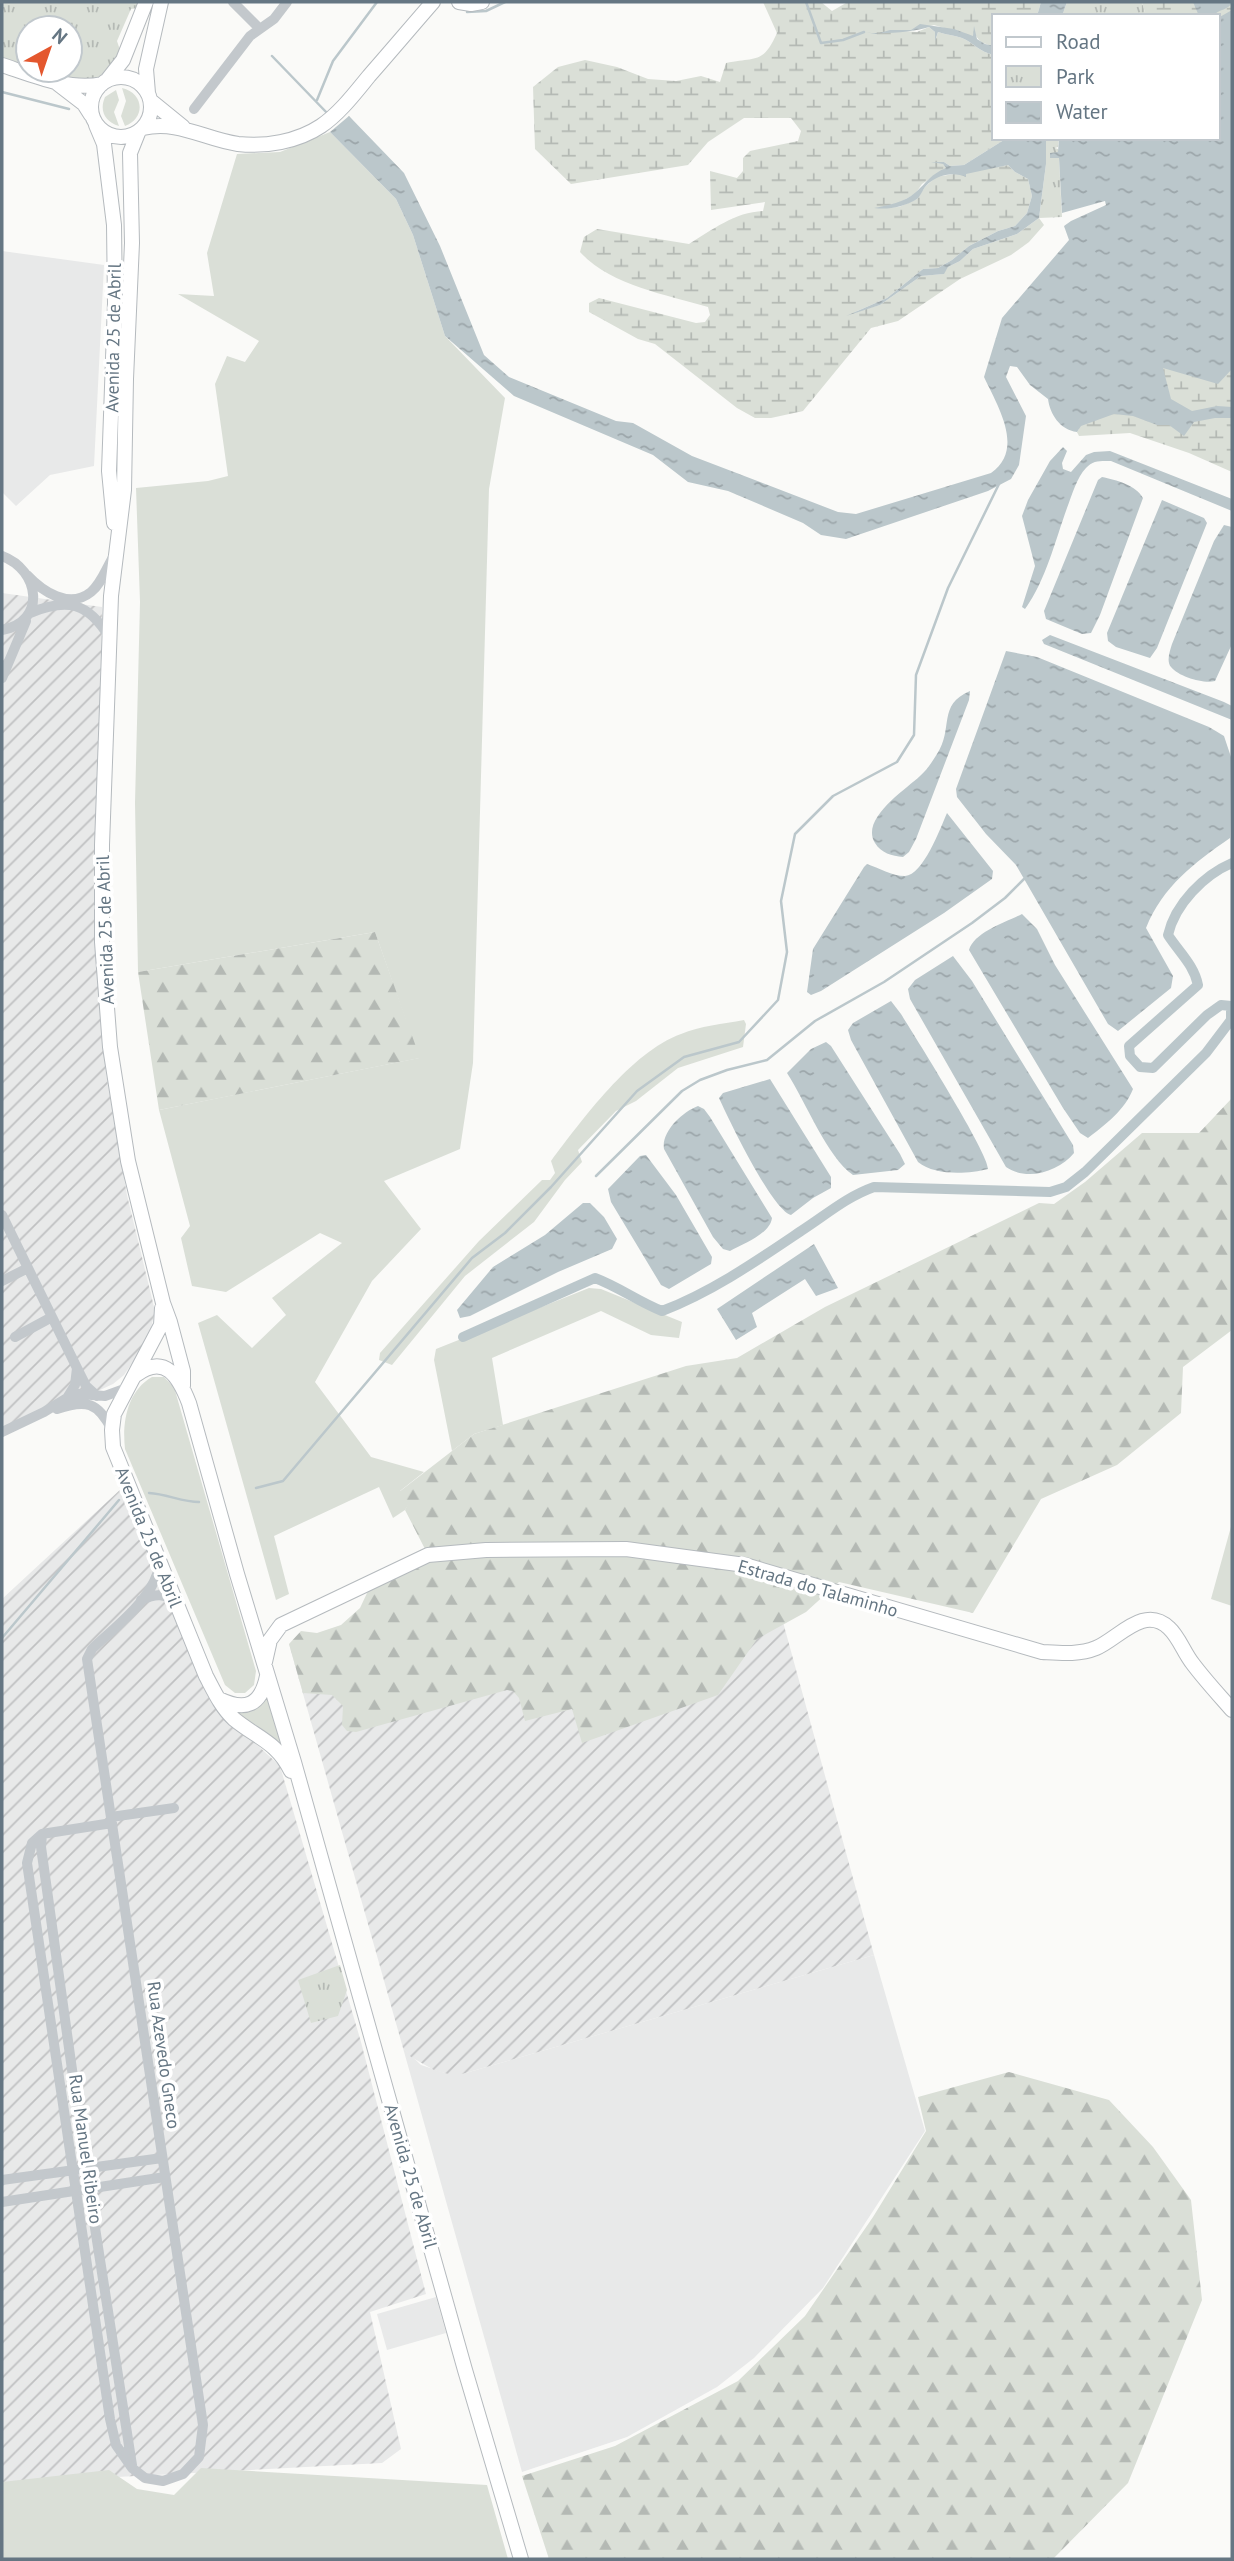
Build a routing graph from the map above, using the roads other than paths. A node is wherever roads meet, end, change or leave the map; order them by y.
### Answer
1 (146, 2) edge
2 (233, 2) edge
3 (288, 2) edge
4 (433, 2) edge
5 (459, 2) edge
6 (482, 2) edge
7 (161, 3) edge
8 (260, 29) junction
9 (104, 82) junction
10 (58, 84) edge
11 (74, 84) edge
12 (150, 98) junction
13 (194, 109) dead end
14 (95, 122) junction
15 (184, 128) junction
16 (140, 131) junction
17 (117, 552) junction
18 (2, 556) edge
19 (27, 575) junction
20 (28, 617) junction
21 (2, 630) edge
22 (109, 637) junction
23 (2, 678) edge
24 (2, 1215) edge
25 (28, 1268) junction
26 (2, 1281) edge
27 (163, 1303) junction
28 (52, 1318) junction
29 (15, 1337) dead end
30 (77, 1368) junction
31 (136, 1375) junction
32 (183, 1387) junction
33 (127, 1388) junction
34 (97, 1396) junction
35 (67, 1398) junction
36 (44, 1412) junction
37 (112, 1430) junction
38 (2, 1432) edge
39 (160, 1562) junction
40 (141, 1600) junction
41 (177, 1605) junction
42 (249, 1611) junction
43 (281, 1625) junction
44 (266, 1670) junction
45 (218, 1698) junction
46 (1232, 1710) edge
47 (302, 1792) junction
48 (174, 1808) dead end
49 (112, 1820) junction
50 (42, 1833) junction
51 (162, 2158) junction
52 (86, 2170) junction
53 (72, 2172) junction
54 (165, 2177) junction
55 (2, 2180) edge
56 (89, 2189) junction
57 (75, 2191) junction
58 (2, 2202) edge
59 (132, 2468) junction
60 (521, 2559) edge

1 - 9 main road
2 - 8 street
3 - 8 street
4 - 15 main road
5 - 6 main road
7 - 12 main road
8 - 13 street
9 - 11 main road
9 - 12 main road
9 - 14 main road
10 - 14 main road
12 - 15 main road
12 - 16 main road
14 - 16 main road
14 - 17 main road, Avenida 25 de Abril
15 - 16 main road
16 - 17 main road, Avenida 25 de Abril
17 - 19 street
17 - 22 main road, Avenida 25 de Abril
18 - 19 street
19 - 20 street
20 - 21 street
20 - 22 street
20 - 23 street
22 - 27 main road, Avenida 25 de Abril
24 - 25 street
25 - 26 street
25 - 28 street
27 - 31 main road, Avenida 25 de Abril
27 - 32 main road, Avenida 25 de Abril
28 - 29 street
28 - 30 street
30 - 34 street
30 - 35 street
31 - 32 main road
31 - 33 main road, Avenida 25 de Abril
32 - 42 main road, Avenida 25 de Abril
33 - 34 street
33 - 37 main road, Avenida 25 de Abril
34 - 35 street
35 - 36 street
36 - 37 street
36 - 38 street
37 - 39 main road, Avenida 25 de Abril
39 - 40 street, Rua Azevedo Gneco
39 - 41 main road, Avenida 25 de Abril
40 - 41 street
40 - 49 street, Rua Azevedo Gneco
41 - 45 main road, Avenida 25 de Abril
42 - 43 main road
42 - 44 main road, Avenida 25 de Abril
43 - 44 main road
43 - 46 main road, Estrada do Talaminho
44 - 45 main road
44 - 47 main road, Avenida 25 de Abril
45 - 47 main road, Avenida 25 de Abril
47 - 60 main road, Avenida 25 de Abril
48 - 49 street
49 - 50 street
49 - 51 street, Rua Azevedo Gneco
50 - 52 street
50 - 53 street, Rua Manuel Ribeiro
51 - 52 street
51 - 54 street, Rua Azevedo Gneco
52 - 53 street
52 - 56 street
53 - 55 street
53 - 57 street, Rua Manuel Ribeiro
54 - 56 street
54 - 59 street, Rua Azevedo Gneco
56 - 57 street
56 - 59 street
57 - 58 street
57 - 59 street, Rua Manuel Ribeiro

